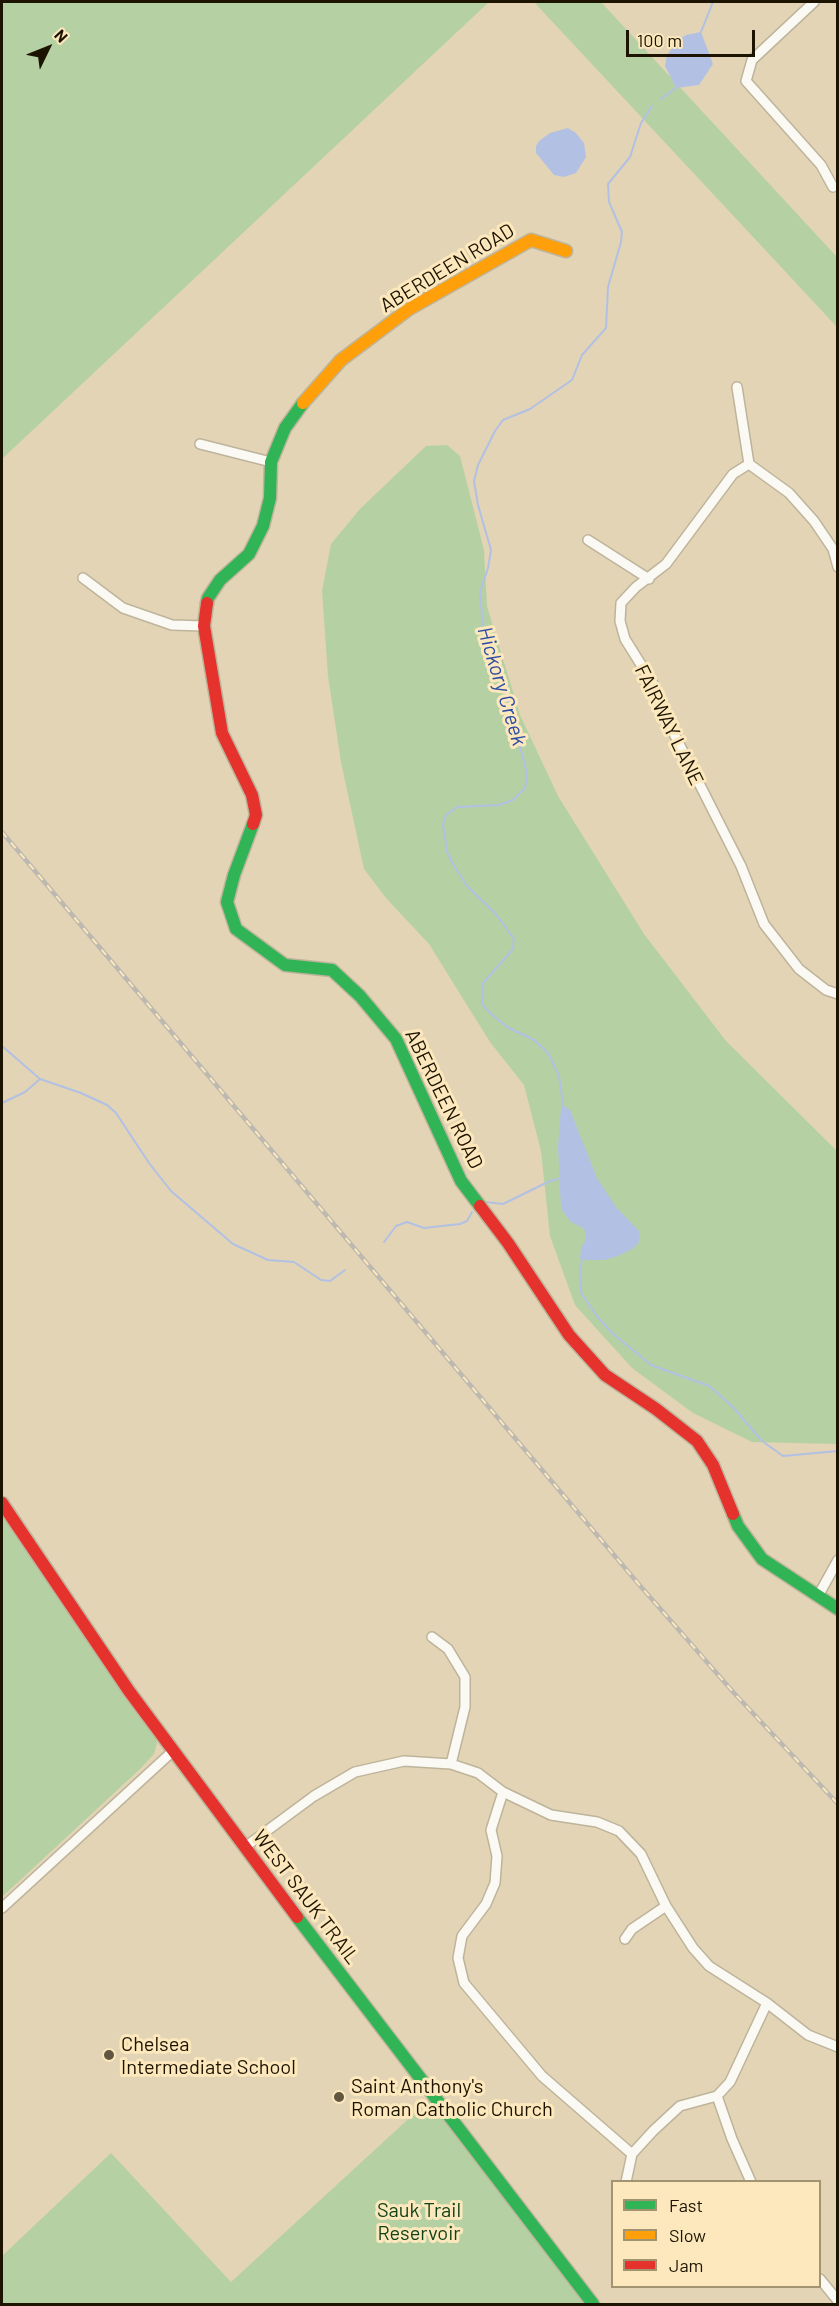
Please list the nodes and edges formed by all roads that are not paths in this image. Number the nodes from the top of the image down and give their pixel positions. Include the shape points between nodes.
1 (814, 2) edge
2 (832, 187) dead end
3 (566, 251) dead end
4 (737, 387) dead end
5 (200, 444) dead end
6 (271, 462) junction
7 (749, 464) junction
8 (588, 540) dead end
9 (837, 567) edge
10 (83, 578) dead end
11 (649, 579) junction
12 (204, 626) junction
13 (837, 994) edge
14 (2, 1503) edge
15 (837, 1560) edge
16 (818, 1596) junction
17 (837, 1609) edge
18 (432, 1637) dead end
19 (173, 1751) junction
20 (451, 1764) junction
21 (503, 1792) junction
22 (245, 1847) junction
23 (666, 1906) junction
24 (2, 1908) edge
25 (626, 1939) dead end
26 (767, 2003) junction
27 (837, 2047) edge
28 (717, 2096) junction
29 (632, 2154) junction
30 (626, 2180) edge
31 (751, 2180) edge
32 (821, 2281) edge
33 (837, 2301) edge
34 (593, 2304) edge

1 - 2 street via 752,60 746,81 821,165
3 - 6 street, ABERDEEN ROAD via 531,240 410,309 341,360 310,393 285,428
4 - 7 street
5 - 6 street
6 - 12 street, ABERDEEN ROAD via 270,498 263,525 249,554 208,598
7 - 9 street via 789,494 814,521 833,549
7 - 11 street, FAIRWAY LANE via 733,474 666,564
8 - 11 street
10 - 12 street via 123,608 172,625
11 - 13 street, FAIRWAY LANE via 621,603 625,639 655,687 664,714 741,866 764,924 799,969
12 - 16 street, ABERDEEN ROAD via 222,733 252,795 256,815 227,902 236,929 285,965 332,970 360,996 396,1039 461,1181 569,1335 605,1375 697,1441 713,1465 738,1526 762,1559
14 - 19 street, WEST SAUK TRAIL
15 - 16 street
16 - 17 street, ABERDEEN ROAD
18 - 20 street via 448,1649 465,1677 465,1707
19 - 22 street, WEST SAUK TRAIL
19 - 24 street
20 - 21 street via 478,1773
20 - 22 street via 404,1761 356,1772 314,1796
21 - 23 street via 551,1815 597,1822 619,1831 641,1854
21 - 29 street via 491,1830 496,1856 495,1883 486,1904 462,1936 458,1958 464,1983 542,2076
22 - 34 street, WEST SAUK TRAIL
23 - 25 street via 632,1929
23 - 26 street via 709,1966
26 - 27 street via 808,2035
26 - 28 street via 742,2061
28 - 29 street via 680,2106
28 - 31 street
29 - 30 street
32 - 33 street

